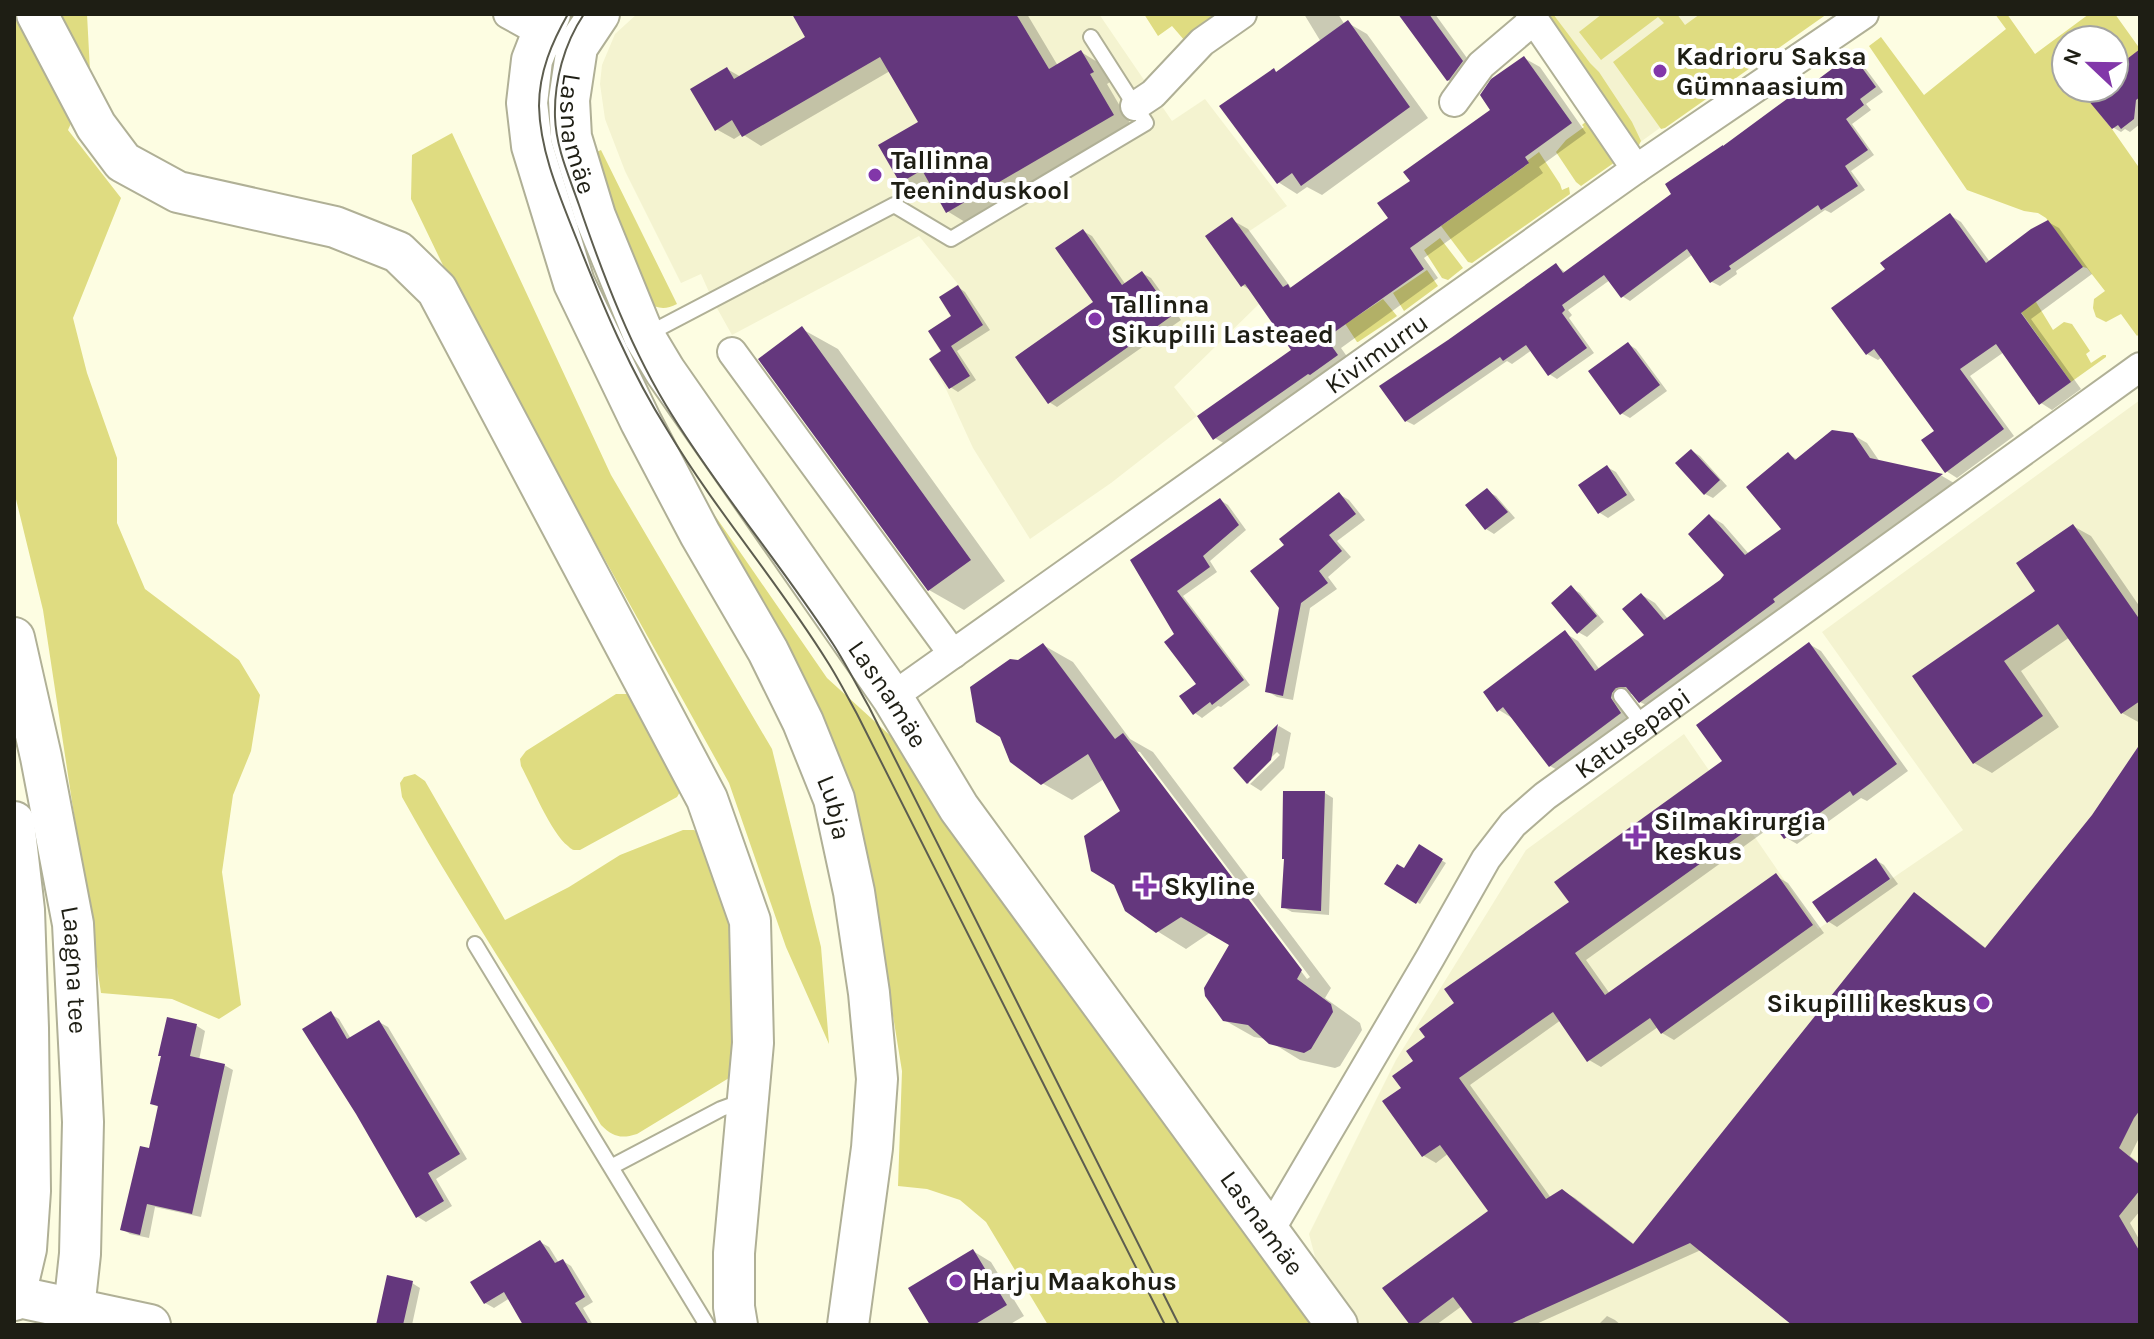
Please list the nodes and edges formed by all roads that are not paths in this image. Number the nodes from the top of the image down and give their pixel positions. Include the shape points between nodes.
1 (37, 14) edge
2 (1242, 14) edge
3 (1864, 14) edge
4 (1532, 17) edge
5 (557, 28) edge
6 (1091, 37) dead end
7 (1454, 102) dead end
8 (1135, 106) junction
9 (1636, 169) junction
10 (644, 336) junction
11 (732, 352) dead end
12 (2140, 367) edge
13 (628, 394) junction
14 (14, 638) edge
15 (953, 654) junction
16 (1621, 696) dead end
17 (892, 697) junction
18 (1644, 726) junction
19 (14, 822) edge
20 (475, 944) dead end
21 (748, 1098) junction
22 (611, 1167) junction
23 (1269, 1232) junction
24 (15, 1298) edge
25 (71, 1317) edge
26 (150, 1325) edge
27 (707, 1325) edge
28 (737, 1325) edge
29 (848, 1325) edge
30 (1337, 1325) edge

1 - 21 street via 96,126 123,162 178,192 335,227 398,252 437,290 707,799 750,921 753,1043
2 - 8 street via 1202,42
3 - 9 street, Kivimurru
4 - 7 street via 1481,65
4 - 9 street
5 - 10 street, Lasnamäe via 571,137 595,216
5 - 13 street, Lasnamäe via 532,60 527,103 532,146 574,283
6 - 8 lane
8 - 10 lane via 1146,123 951,239 894,205
9 - 15 street, Kivimurru
10 - 13 street
10 - 17 street, Lasnamäe
11 - 15 street
12 - 18 street, Katusepapi
13 - 29 street, Lubja via 768,651 834,799 856,906 877,1079
14 - 25 street, Laagna tee via 73,924 83,1122 80,1254
15 - 17 street, Kivimurru
16 - 18 lane
17 - 23 street, Lasnamäe via 959,808
18 - 23 street, Katusepapi via 1534,805 1486,859
19 - 24 street, Laagna tee via 24,910 30,1191 26,1249
20 - 22 lane
21 - 22 lane
21 - 28 street via 734,1253
22 - 27 lane
23 - 30 street, Lasnamäe
24 - 25 street
25 - 26 street

